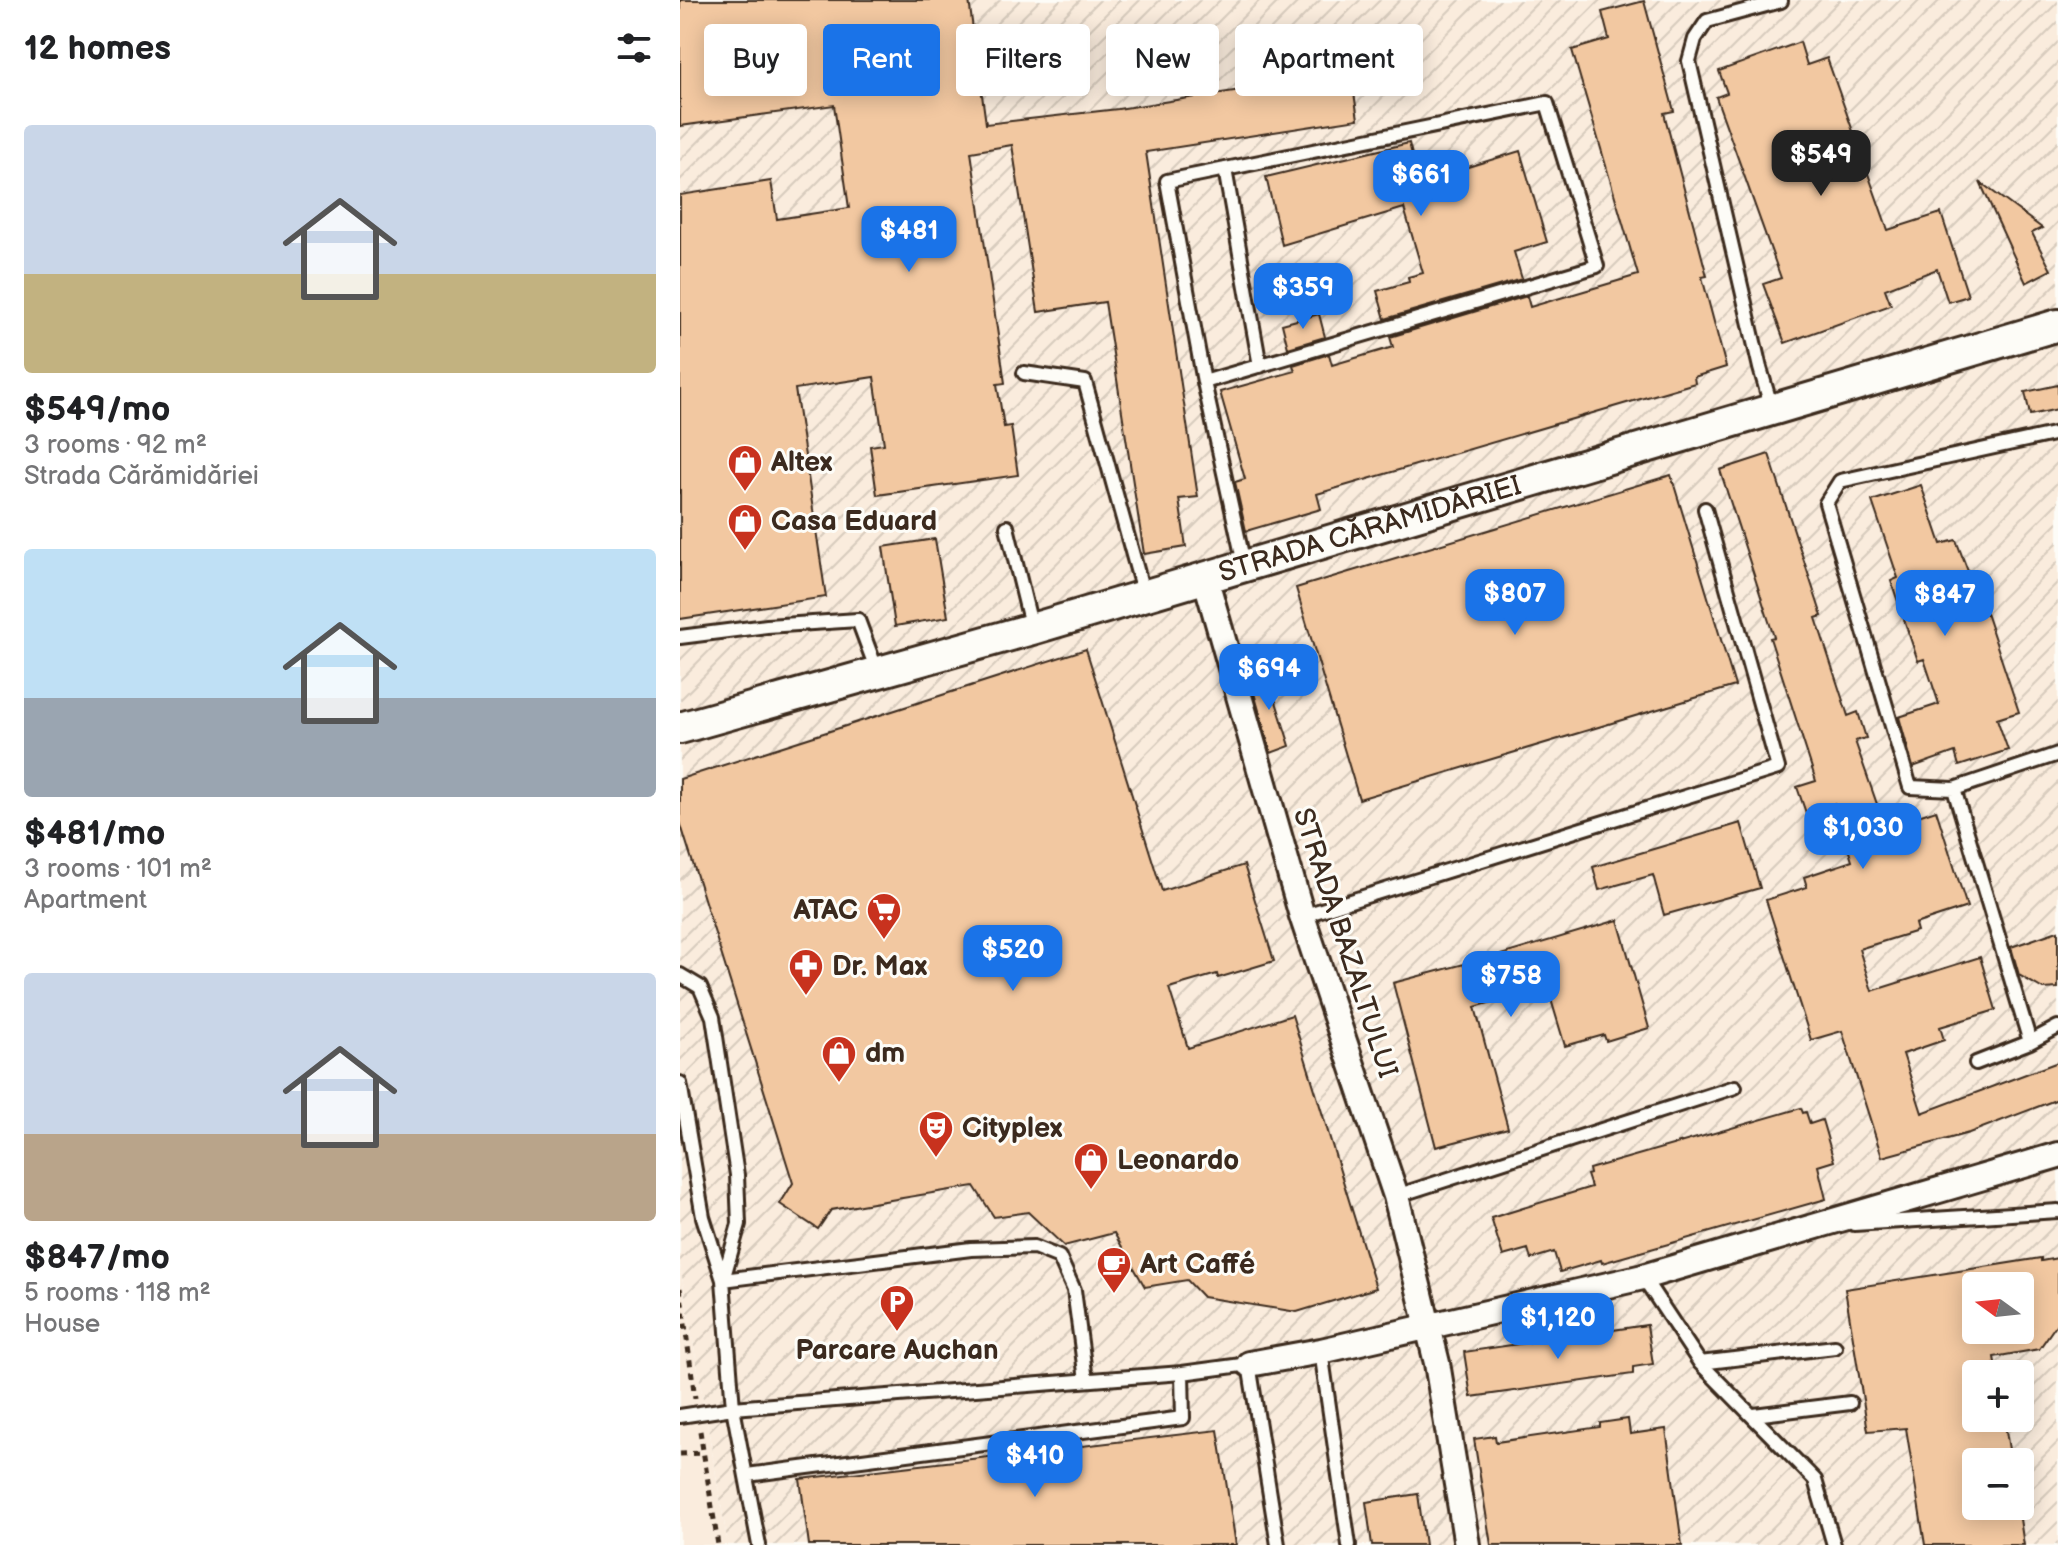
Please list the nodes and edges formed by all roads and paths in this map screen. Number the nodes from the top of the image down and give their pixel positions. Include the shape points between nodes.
1 (1781, 1) edge
2 (1225, 169) junction
3 (2058, 325) edge
4 (1260, 366) junction
5 (1024, 373) dead end
6 (1204, 382) junction
7 (1772, 409) junction
8 (2058, 433) edge
9 (1705, 509) dead end
10 (1007, 527) dead end
11 (1244, 564) junction
12 (1205, 577) junction
13 (1144, 595) junction
14 (1032, 629) junction
15 (680, 637) edge
16 (878, 674) junction
17 (680, 728) edge
18 (2058, 754) edge
19 (1954, 789) junction
20 (1302, 916) junction
21 (680, 975) edge
22 (2058, 1027) edge
23 (2030, 1042) junction
24 (1976, 1063) dead end
25 (680, 1083) edge
26 (1735, 1087) dead end
27 (2058, 1155) edge
28 (1396, 1196) junction
29 (2058, 1211) edge
30 (1815, 1226) junction
31 (1643, 1277) junction
32 (723, 1280) junction
33 (1429, 1327) junction
34 (1835, 1347) dead end
35 (1321, 1351) junction
36 (1700, 1363) junction
37 (1249, 1364) junction
38 (1182, 1373) junction
39 (1086, 1380) junction
40 (1850, 1403) dead end
41 (733, 1408) junction
42 (1754, 1415) junction
43 (680, 1416) edge
44 (703, 1453) dead end
45 (680, 1454) edge
46 (747, 1475) junction
47 (759, 1545) edge
48 (1278, 1545) edge
49 (1349, 1545) edge
50 (1467, 1545) edge
51 (1834, 1545) edge

1 - 7 lane via 1707,21 1689,61
2 - 4 lane
2 - 4 lane via 1547,103 1597,266
2 - 6 lane via 1167,181
3 - 7 street, STRADA CĂRĂMIDĂRIEI
4 - 6 lane
5 - 13 lane via 1085,382
6 - 11 lane
7 - 11 street, STRADA CĂRĂMIDĂRIEI
8 - 19 lane via 1840,481 1826,503 1910,787
9 - 20 lane via 1778,768
10 - 14 lane
11 - 12 street, STRADA CĂRĂMIDĂRIEI
12 - 13 street, STRADA CĂRĂMIDĂRIEI
12 - 20 street, STRADA BAZALTULUI
13 - 14 street, STRADA CĂRĂMIDĂRIEI
14 - 16 street, STRADA CĂRĂMIDĂRIEI
15 - 16 lane via 858,620
16 - 17 street, STRADA CĂRĂMIDĂRIEI
18 - 19 lane
19 - 23 lane
20 - 28 street, STRADA BAZALTULUI
21 - 32 lane via 700,987 713,1017 737,1175 739,1224
22 - 23 lane
23 - 24 lane
25 - 32 lane via 703,1217
26 - 28 lane
27 - 30 street
28 - 33 street, STRADA BAZALTULUI
29 - 30 lane
30 - 31 street
31 - 33 street
31 - 36 lane
32 - 39 lane via 971,1249 1034,1247 1059,1257 1074,1290
32 - 41 lane
33 - 35 street
33 - 50 street, STRADA BAZALTULUI
34 - 36 lane
35 - 37 street
35 - 49 lane
36 - 42 lane
37 - 38 lane
37 - 48 lane
38 - 39 lane
38 - 46 lane via 1183,1418
39 - 41 lane
40 - 42 lane
41 - 43 lane
41 - 46 lane
42 - 51 lane via 1815,1480
44 - 45 path
46 - 47 lane

